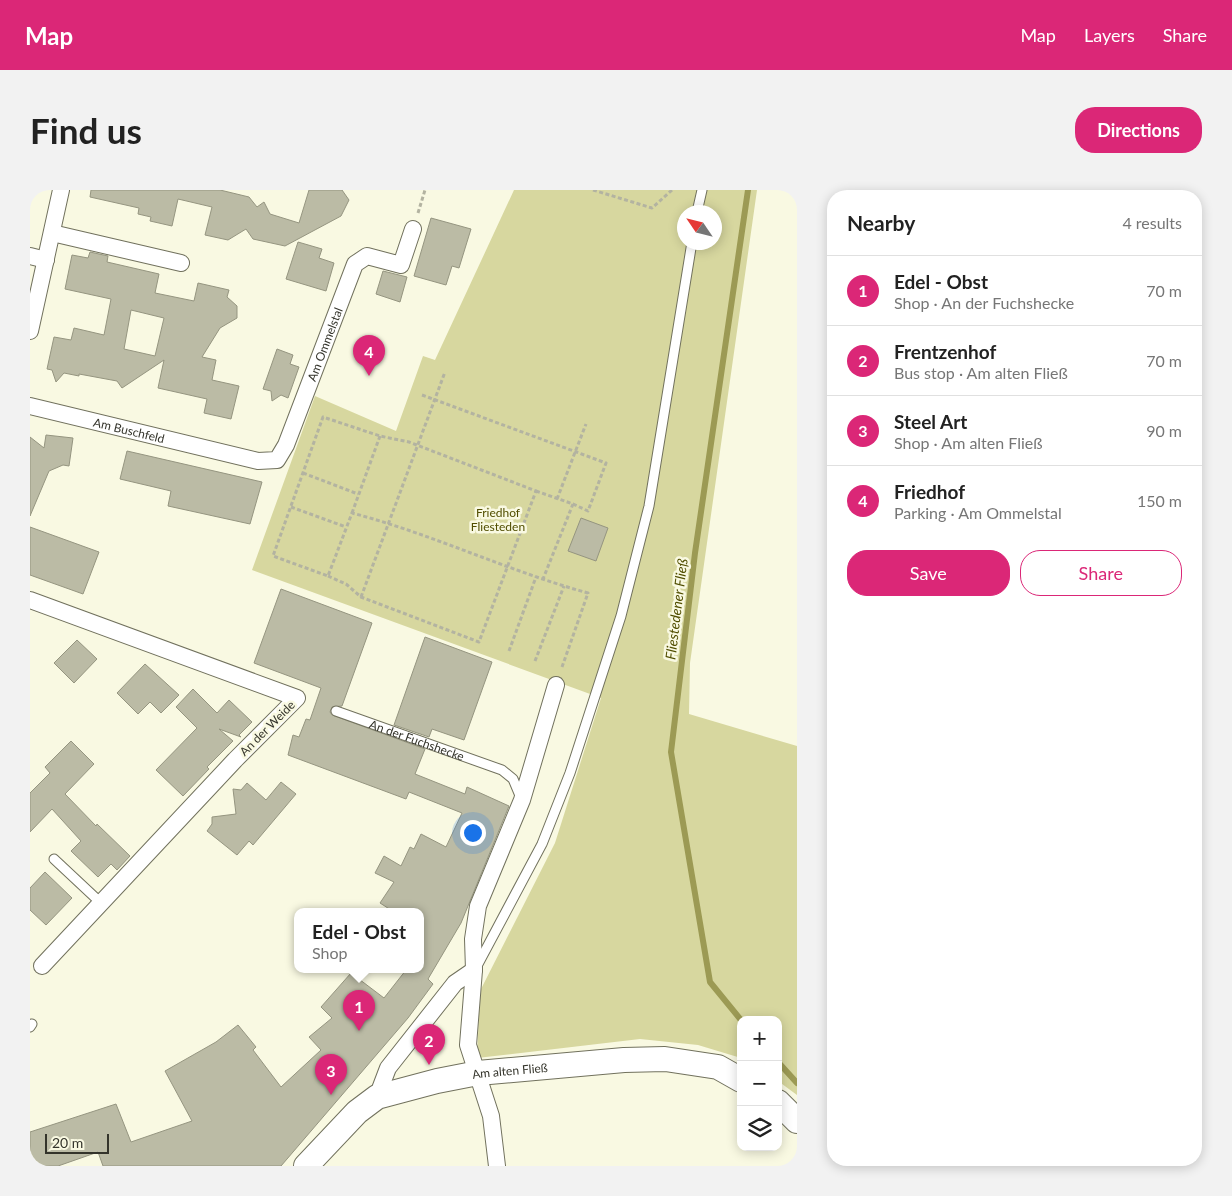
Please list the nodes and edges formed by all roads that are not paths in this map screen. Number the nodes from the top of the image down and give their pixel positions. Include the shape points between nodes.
1 (61, 190) edge
2 (702, 190) edge
3 (699, 205) edge
4 (413, 228) road end
5 (52, 233) junction
6 (691, 250) edge
7 (30, 256) edge
8 (46, 260) junction
9 (181, 264) dead end
10 (30, 331) edge
11 (30, 406) edge
12 (230, 454) joint
13 (30, 600) edge
14 (556, 685) road end
15 (336, 711) dead end
16 (522, 800) junction
17 (54, 859) dead end
18 (101, 903) junction
19 (42, 966) dead end
20 (474, 970) junction
21 (478, 1073) junction
22 (737, 1078) edge
23 (377, 1098) junction
24 (782, 1106) edge
25 (797, 1121) edge
26 (306, 1166) edge
27 (497, 1166) edge

1 - 5 street
2 - 3 lane
4 - 12 street, Am Ommelstal via 401,265 367,256 355,264 286,445 277,460 258,461
5 - 8 street
5 - 9 street
6 - 20 lane via 649,506 622,616 570,773 542,844
7 - 8 street
8 - 10 street
11 - 12 street, Am Buschfeld
13 - 18 street, An der Weide via 297,698
14 - 16 street
15 - 16 lane, An der Fuchshecke via 502,770 513,779
16 - 20 street via 478,906 473,939
17 - 18 lane
18 - 19 street, An der Weide
20 - 21 street via 468,1045
20 - 23 street via 455,983 388,1068
21 - 22 main road, Am alten Fließ via 665,1059 718,1067
21 - 23 main road, Am alten Fließ
21 - 27 street via 491,1116
23 - 26 main road, Am alten Fließ via 357,1112
24 - 25 main road

